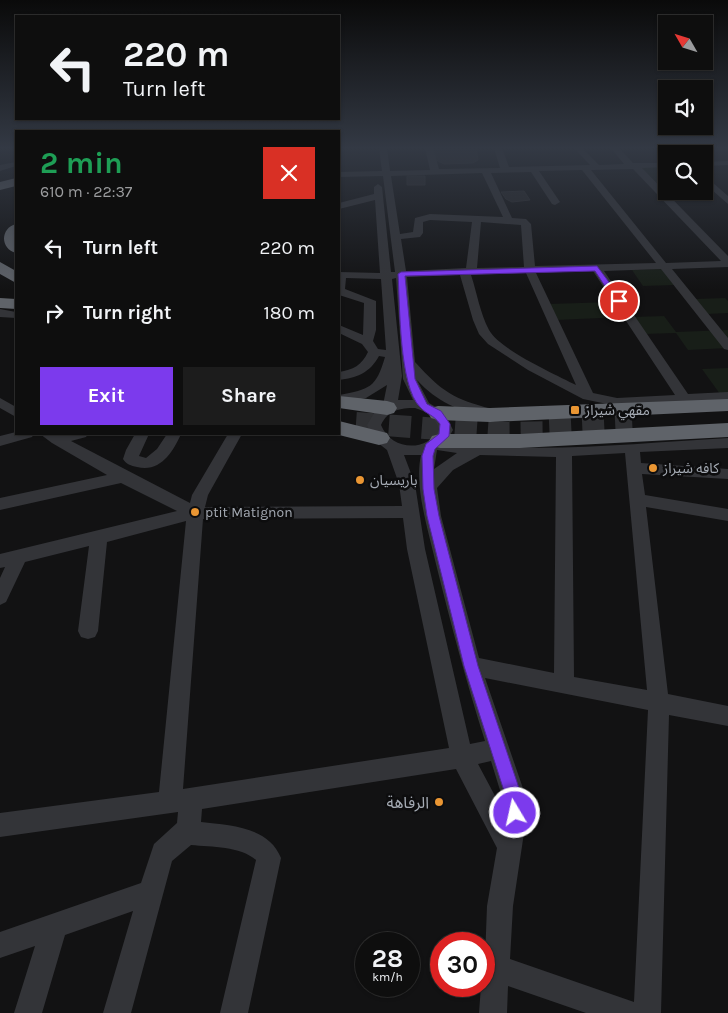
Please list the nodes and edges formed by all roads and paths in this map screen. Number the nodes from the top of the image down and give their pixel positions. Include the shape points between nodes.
1 (385, 195) edge
2 (499, 195) edge
3 (551, 195) edge
4 (607, 195) edge
5 (662, 195) edge
6 (379, 196) joint
7 (555, 202) dead end
8 (340, 206) edge
9 (477, 219) junction
10 (508, 219) junction
11 (12, 222) edge
12 (0, 229) edge
13 (395, 237) junction
14 (15, 248) edge
15 (0, 250) edge
16 (15, 262) edge
17 (728, 263) edge
18 (0, 266) edge
19 (666, 267) junction
20 (597, 269) junction
21 (468, 272) junction
22 (530, 272) junction
23 (401, 274) junction
24 (340, 275) edge
25 (385, 276) junction
26 (15, 277) edge
27 (340, 291) edge
28 (0, 303) edge
29 (15, 304) edge
30 (0, 313) edge
31 (15, 315) edge
32 (340, 331) edge
33 (370, 346) junction
34 (728, 346) edge
35 (392, 354) junction
36 (409, 363) junction
37 (340, 376) edge
38 (588, 396) junction
39 (728, 396) edge
40 (684, 398) junction
41 (340, 401) edge
42 (340, 401) edge
43 (728, 405) edge
44 (389, 407) junction
45 (430, 409) junction
46 (728, 412) edge
47 (514, 414) junction
48 (346, 419) edge
49 (728, 422) edge
50 (635, 423) joint
51 (728, 430) edge
52 (23, 435) edge
53 (71, 435) edge
54 (141, 435) edge
55 (174, 435) edge
56 (234, 435) edge
57 (52, 437) edge
58 (0, 441) edge
59 (387, 443) junction
60 (728, 443) edge
61 (434, 444) junction
62 (632, 449) junction
63 (481, 451) junction
64 (564, 452) junction
65 (634, 468) junction
66 (728, 474) edge
67 (123, 477) junction
68 (428, 489) junction
69 (637, 500) junction
70 (0, 504) edge
71 (409, 512) junction
72 (195, 513) junction
73 (728, 515) edge
74 (100, 537) junction
75 (19, 556) junction
76 (0, 561) edge
77 (0, 597) edge
78 (88, 631) dead end
79 (471, 666) junction
80 (564, 685) junction
81 (659, 704) junction
82 (728, 716) edge
83 (498, 750) junction
84 (462, 757) junction
85 (180, 800) junction
86 (0, 825) edge
87 (186, 832) junction
88 (509, 846) junction
89 (151, 892) junction
90 (55, 925) junction
91 (0, 944) edge
92 (495, 957) edge
93 (495, 967) edge
94 (493, 997) edge
95 (28, 1013) edge
96 (117, 1013) edge
97 (234, 1013) edge
98 (493, 1013) edge
99 (626, 1013) edge
100 (647, 1013) edge

1 - 13 street
2 - 10 street
3 - 7 street
4 - 19 street
5 - 17 street
6 - 8 street
6 - 25 street
9 - 10 street
9 - 13 street via 424,218 418,220 416,235
9 - 21 street
10 - 22 street via 525,222
11 - 12 highway
11 - 14 highway via 9,241
13 - 23 street
15 - 16 highway
17 - 19 street
18 - 26 highway
19 - 20 street
19 - 34 street
20 - 22 street
20 - 40 street
21 - 22 street
21 - 23 street
21 - 38 street via 488,338
22 - 38 street
23 - 25 street
23 - 36 street
24 - 25 street
25 - 35 street
27 - 33 street via 370,301
28 - 29 highway
30 - 31 street
32 - 33 street
33 - 35 street
33 - 37 street via 371,362 363,370
35 - 41 street via 385,379 379,386
35 - 44 street via 395,386
36 - 45 street via 413,388
36 - 47 street via 431,389 452,402 475,410
38 - 40 street via 616,402
39 - 40 street
42 - 44 highway
43 - 47 highway
44 - 45 street via 406,404
44 - 59 street via 376,418 374,425
45 - 47 highway via 477,416
45 - 61 street via 445,424 446,430
46 - 50 highway
48 - 59 highway
49 - 50 highway
51 - 61 highway
52 - 58 street
53 - 57 street
54 - 55 street via 131,459 145,463 158,459
56 - 72 street via 200,495
57 - 67 street
59 - 61 street via 412,450
59 - 71 street via 404,471
60 - 62 street
61 - 63 street
61 - 68 street via 426,466
62 - 64 street
62 - 65 street
63 - 64 street
63 - 68 street via 448,465
64 - 80 street
65 - 66 street
65 - 69 street
67 - 70 street
67 - 72 street
68 - 79 street
69 - 73 street
69 - 81 street
71 - 72 street
71 - 84 street
72 - 74 street
72 - 85 street
74 - 75 street
74 - 78 street
75 - 76 street
75 - 77 street
79 - 80 street
79 - 83 street
80 - 81 street
81 - 82 street
81 - 100 street
83 - 84 street
83 - 88 street via 515,800
84 - 85 street
84 - 88 street
85 - 86 street
85 - 87 street via 189,821
87 - 89 street via 164,850
87 - 97 street via 253,843 266,851 269,858
88 - 92 street
89 - 90 street
89 - 96 street
90 - 91 street
90 - 95 street
93 - 99 street
94 - 98 street

